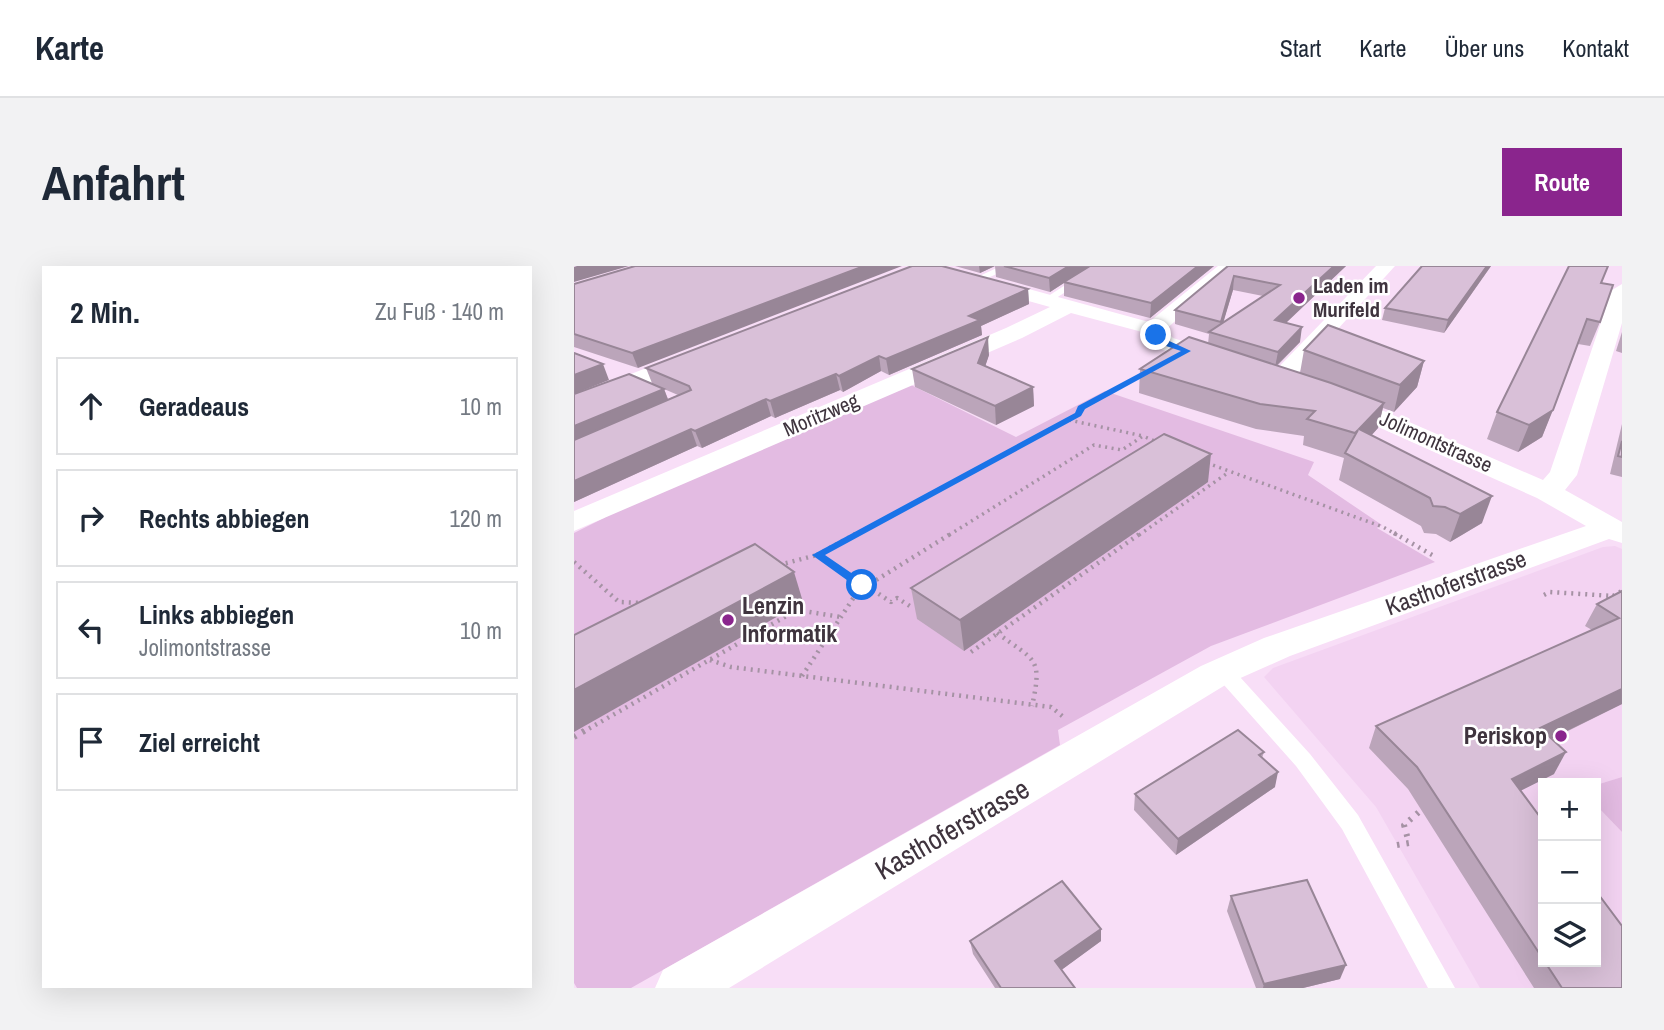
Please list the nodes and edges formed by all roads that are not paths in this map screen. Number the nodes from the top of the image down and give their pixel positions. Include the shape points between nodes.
1 (1009, 266) edge
2 (1101, 266) edge
3 (1229, 266) edge
4 (1386, 266) edge
5 (966, 277) joint
6 (1622, 290) edge
7 (1058, 303) junction
8 (1153, 329) junction
9 (1616, 330) edge
10 (712, 350) edge
11 (1236, 365) edge
12 (600, 366) edge
13 (641, 384) junction
14 (574, 405) edge
15 (1547, 492) junction
16 (574, 522) edge
17 (1617, 531) edge
18 (1223, 671) junction
19 (681, 988) edge
20 (1443, 988) edge

1 - 5 lane
2 - 7 lane
3 - 8 street
4 - 15 street, Jolimontstrasse via 1270,375 1367,411
5 - 7 street
6 - 9 street
7 - 8 street
7 - 16 street, Moritzweg via 1014,333
8 - 11 street via 1165,343
9 - 15 street via 1563,475
10 - 13 street
12 - 13 street
13 - 14 street
15 - 17 street, Jolimontstrasse
17 - 18 street, Kasthoferstrasse via 1277,648
18 - 19 street, Kasthoferstrasse
18 - 20 lane via 1303,760 1350,822

